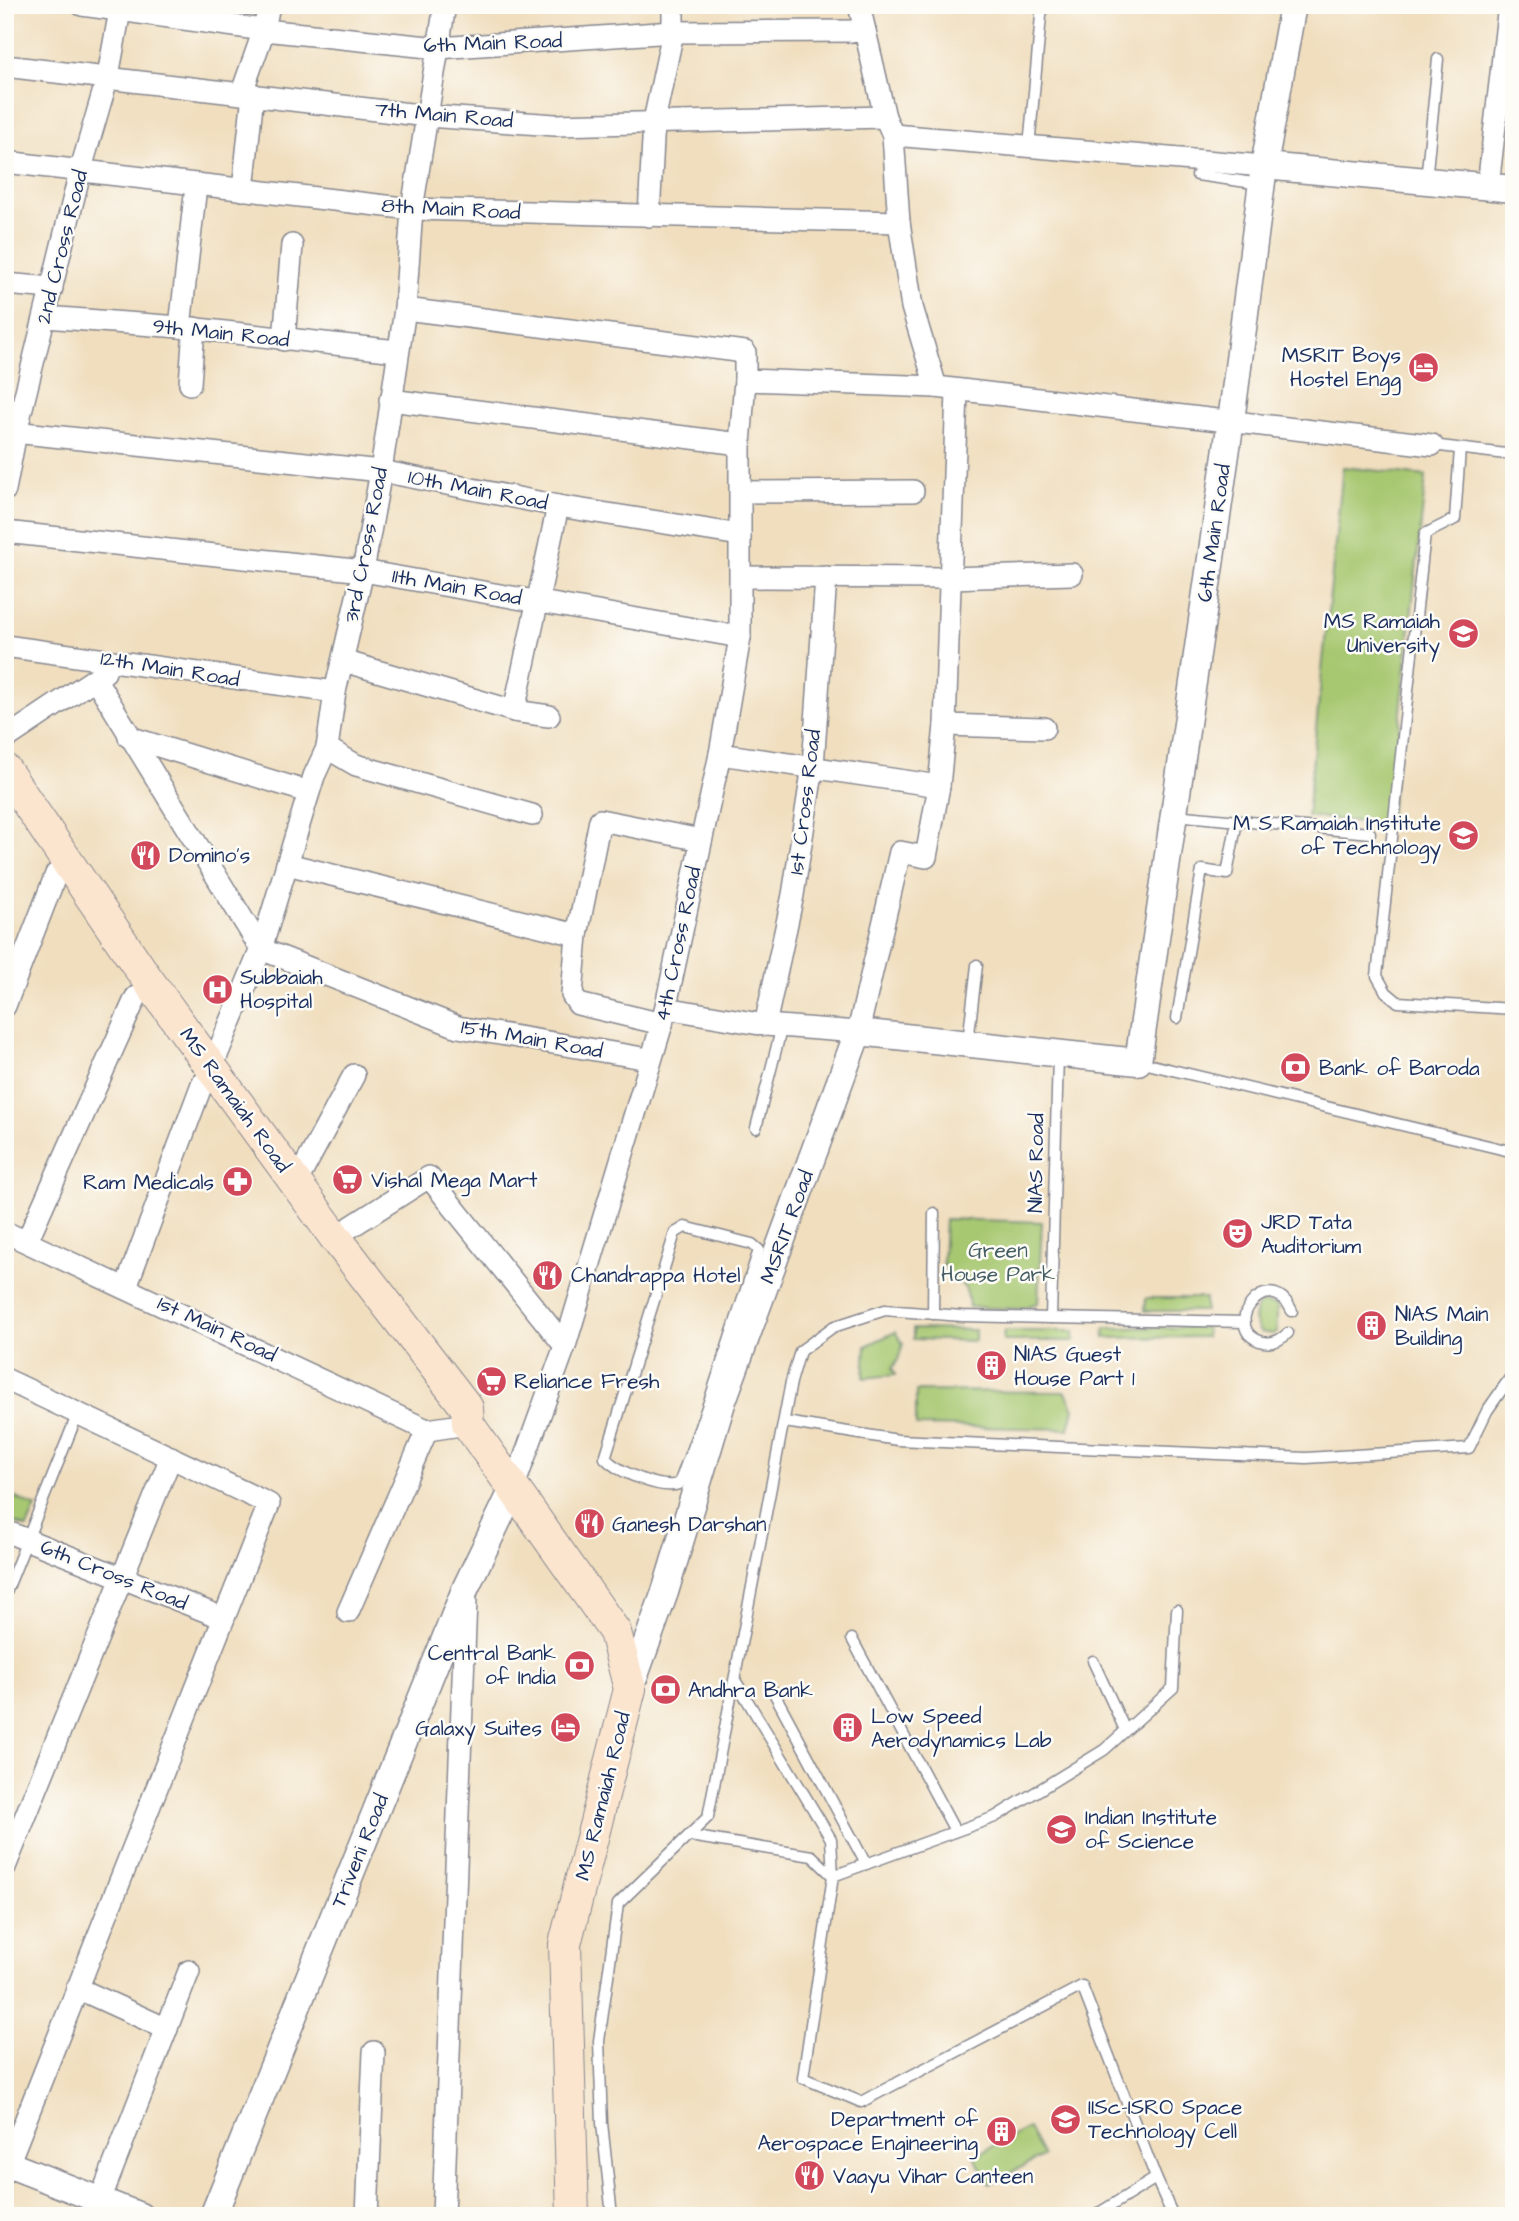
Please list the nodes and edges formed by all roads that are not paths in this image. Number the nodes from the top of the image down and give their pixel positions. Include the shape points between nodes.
1 (82, 5) edge
2 (269, 5) edge
3 (444, 5) edge
4 (673, 5) edge
5 (859, 5) edge
6 (1042, 5) edge
7 (1293, 5) edge
8 (1509, 5) edge
9 (121, 8) edge
10 (264, 30) junction
11 (673, 32) junction
12 (865, 32) junction
13 (438, 48) junction
14 (1438, 58) dead end
15 (5, 66) edge
16 (108, 76) junction
17 (247, 93) junction
18 (427, 116) junction
19 (654, 121) junction
20 (889, 126) junction
21 (1029, 146) junction
22 (5, 162) edge
23 (80, 172) junction
24 (1197, 175) dead end
25 (1262, 175) junction
26 (1426, 181) junction
27 (196, 186) junction
28 (1488, 186) junction
29 (1514, 189) edge
30 (243, 190) junction
31 (412, 209) junction
32 (649, 216) junction
33 (899, 222) junction
34 (292, 245) dead end
35 (5, 284) edge
36 (52, 288) junction
37 (405, 309) junction
38 (45, 317) junction
39 (187, 328) junction
40 (284, 340) junction
41 (397, 351) junction
42 (745, 380) junction
43 (190, 384) dead end
44 (936, 387) junction
45 (957, 392) junction
46 (390, 400) junction
47 (1230, 422) junction
48 (11, 432) edge
49 (740, 444) junction
50 (1432, 445) joint
51 (1460, 449) junction
52 (1514, 455) edge
53 (381, 471) junction
54 (5, 490) edge
55 (913, 491) dead end
56 (742, 492) junction
57 (558, 506) junction
58 (5, 532) edge
59 (740, 535) junction
60 (363, 571) junction
61 (1072, 574) dead end
62 (741, 577) junction
63 (826, 577) junction
64 (950, 579) junction
65 (538, 602) junction
66 (740, 638) junction
67 (5, 646) edge
68 (121, 661) junction
69 (343, 661) junction
70 (96, 680) junction
71 (335, 692) junction
72 (514, 711) junction
73 (550, 716) dead end
74 (945, 725) junction
75 (1044, 729) dead end
76 (130, 737) junction
77 (5, 739) edge
78 (327, 748) junction
79 (720, 754) junction
80 (813, 766) junction
81 (5, 770) edge
82 (939, 786) junction
83 (309, 792) junction
84 (5, 803) edge
85 (1174, 815) junction
86 (532, 816) dead end
87 (1237, 821) junction
88 (1370, 833) dead end
89 (701, 840) junction
90 (287, 864) junction
91 (56, 874) junction
92 (577, 935) junction
93 (261, 950) junction
94 (977, 965) dead end
95 (136, 997) junction
96 (5, 1006) edge
97 (1514, 1009) edge
98 (664, 1016) junction
99 (1177, 1018) dead end
100 (774, 1026) junction
101 (858, 1032) junction
102 (968, 1042) junction
103 (1058, 1052) junction
104 (649, 1059) junction
105 (1138, 1062) junction
106 (354, 1075) dead end
107 (207, 1076) junction
108 (756, 1128) dead end
109 (1514, 1152) edge
110 (296, 1183) junction
111 (934, 1213) dead end
112 (5, 1232) edge
113 (335, 1237) junction
114 (27, 1241) junction
115 (126, 1287) junction
116 (1292, 1311) dead end
117 (933, 1314) junction
118 (1051, 1318) junction
119 (1245, 1322) junction
120 (1288, 1334) dead end
121 (565, 1346) junction
122 (1514, 1372) edge
123 (5, 1379) edge
124 (716, 1401) junction
125 (78, 1413) junction
126 (785, 1422) junction
127 (468, 1424) junction
128 (427, 1430) junction
129 (171, 1457) junction
130 (513, 1489) junction
131 (5, 1531) edge
132 (28, 1541) junction
133 (121, 1578) junction
134 (466, 1587) junction
135 (5, 1595) edge
136 (658, 1610) junction
137 (1177, 1610) dead end
138 (348, 1612) dead end
139 (223, 1618) junction
140 (615, 1632) junction
141 (852, 1639) dead end
142 (1093, 1661) dead end
143 (735, 1680) junction
144 (630, 1689) junction
145 (773, 1691) dead end
146 (1125, 1730) junction
147 (955, 1831) junction
148 (690, 1836) junction
149 (866, 1864) junction
150 (5, 1867) edge
151 (833, 1876) junction
152 (189, 1972) dead end
153 (77, 1988) junction
154 (167, 2029) junction
155 (374, 2052) dead end
156 (6, 2166) edge
157 (1156, 2178) junction
158 (97, 2208) edge
159 (140, 2216) edge
160 (213, 2216) edge
161 (367, 2216) edge
162 (443, 2216) edge
163 (573, 2216) edge
164 (612, 2216) edge
165 (1094, 2216) edge
166 (1173, 2216) edge

1 - 9 street, 6th Main Road
2 - 10 street
3 - 13 street, 3rd Cross Road
4 - 11 street
5 - 12 street
6 - 21 lane
7 - 25 street, 6th Main Road
8 - 28 street
9 - 10 street, 6th Main Road
9 - 16 street, 2nd Cross Road
10 - 13 street, 6th Main Road
10 - 17 street
11 - 12 street, 6th Main Road
11 - 13 street, 6th Main Road
11 - 19 street
12 - 20 street
13 - 18 street, 3rd Cross Road
14 - 26 lane
15 - 16 street, 7th Main Road
16 - 17 street, 7th Main Road
16 - 23 street, 2nd Cross Road
17 - 18 street, 7th Main Road
17 - 30 street
18 - 19 street, 7th Main Road via 555,125
18 - 31 street, 3rd Cross Road
19 - 20 street, 7th Main Road
19 - 32 street
20 - 21 street, 7th Main Road
20 - 33 street
21 - 25 street, 7th Main Road
22 - 23 street, 8th Main Road
23 - 27 street, 8th Main Road
23 - 36 street, 2nd Cross Road
24 - 25 lane
25 - 26 street
25 - 47 street, 6th Main Road
26 - 28 street
27 - 30 street, 8th Main Road
27 - 39 street
28 - 29 street
30 - 31 street, 8th Main Road
31 - 32 street, 8th Main Road
31 - 37 street, 3rd Cross Road
32 - 33 street, 8th Main Road
33 - 44 street via 912,307
34 - 40 street
35 - 36 street
36 - 38 street, 2nd Cross Road
37 - 41 street, 3rd Cross Road
37 - 42 street, 4th Cross Road via 745,352
38 - 39 street, 9th Main Road
38 - 48 street, 2nd Cross Road
39 - 40 street, 9th Main Road
39 - 43 street
40 - 41 street, 9th Main Road
41 - 46 street, 3rd Cross Road
42 - 44 street
42 - 49 street, 4th Cross Road
44 - 45 street
45 - 47 street
45 - 64 street
46 - 49 street
46 - 53 street, 3rd Cross Road
47 - 50 street
47 - 85 street, 6th Main Road
48 - 53 street, 10th Main Road
48 - 54 street, 2nd Cross Road
49 - 56 street, 4th Cross Road
50 - 51 lane
51 - 52 lane
51 - 97 lane via 1455,519 1425,534 1377,976 1398,1002
53 - 57 street, 10th Main Road
53 - 60 street, 3rd Cross Road
55 - 56 street
56 - 59 street, 4th Cross Road
57 - 59 street, 10th Main Road
57 - 65 street
58 - 60 street, 11th Main Road
59 - 62 street, 4th Cross Road
60 - 65 street, 11th Main Road
60 - 69 street, 3rd Cross Road
61 - 64 street
62 - 63 street
62 - 66 street, 4th Cross Road
63 - 64 street
63 - 80 street, 1st Cross Road
64 - 74 street
65 - 66 street, 11th Main Road
65 - 72 street
66 - 79 street, 4th Cross Road
67 - 68 street, 12th Main Road
68 - 70 street
68 - 71 street, 12th Main Road
69 - 71 street, 3rd Cross Road
69 - 72 street
70 - 76 street
70 - 77 street
71 - 78 street, 3rd Cross Road
72 - 73 street
74 - 75 street
74 - 82 street
76 - 83 street
76 - 93 street
78 - 83 street, 3rd Cross Road
78 - 86 street via 356,765
79 - 80 street
79 - 89 street, 4th Cross Road
80 - 82 street
80 - 100 street, 1st Cross Road
81 - 107 main road, MS Ramaiah Road
82 - 101 street via 926,857 900,852
83 - 90 street, 3rd Cross Road
84 - 91 main road, MS Ramaiah Road
85 - 87 lane
85 - 105 street, 6th Main Road
87 - 88 lane
87 - 99 lane via 1227,874 1202,870
89 - 92 street via 600,820
89 - 98 street, 4th Cross Road
90 - 92 street
90 - 93 street, 3rd Cross Road
91 - 95 main road, MS Ramaiah Road
91 - 96 street
92 - 98 street via 572,995 578,1004
93 - 104 street, 15th Main Road via 458,1027
93 - 107 street, 3rd Cross Road
94 - 102 lane
95 - 107 main road, MS Ramaiah Road
95 - 114 street
98 - 100 street
98 - 104 street, 4th Cross Road
100 - 101 street
100 - 108 lane
101 - 102 street
101 - 124 street, MSRIT Road
102 - 103 street
103 - 105 street
103 - 118 lane, NIAS Road
104 - 121 street, 4th Cross Road
105 - 109 lane
106 - 110 street
107 - 110 main road, MS Ramaiah Road
107 - 115 street, 3rd Cross Road
107 - 127 main road, MS Ramaiah Road via 449,1419
110 - 113 main road, MS Ramaiah Road
111 - 117 lane
112 - 114 street, 1st Main Road
113 - 121 street via 429,1177
113 - 127 main road, MS Ramaiah Road via 467,1408
114 - 115 street, 1st Main Road
115 - 128 street, 1st Main Road
116 - 119 lane via 1283,1298 1267,1294 1248,1306
117 - 118 lane
117 - 126 lane via 885,1310 833,1327 800,1351
118 - 119 lane
119 - 120 lane via 1252,1336 1267,1343
121 - 130 street, 4th Cross Road
122 - 126 lane via 1469,1448 1306,1458 898,1440
123 - 125 street
124 - 124 lane via 679,1484 661,1485 605,1458 675,1233 685,1227 752,1244 759,1250
124 - 136 street, MSRIT Road
125 - 129 street
125 - 132 lane
126 - 143 lane
127 - 128 street
127 - 130 main road, MS Ramaiah Road
128 - 138 street
129 - 133 street
129 - 139 street via 269,1504
130 - 134 street, Triveni Road
130 - 140 main road, MS Ramaiah Road
131 - 132 street, 6th Cross Road
132 - 133 street, 6th Cross Road
132 - 135 lane
133 - 139 street, 6th Cross Road
133 - 150 street
134 - 160 street, Triveni Road
134 - 162 street
136 - 140 street
136 - 144 street, MSRIT Road
137 - 146 lane via 1173,1688
139 - 153 street
140 - 144 main road, MS Ramaiah Road
141 - 147 lane
142 - 146 lane
143 - 148 lane via 708,1817
143 - 151 lane via 831,1839
144 - 163 main road, MS Ramaiah Road via 565,1944
145 - 149 lane
146 - 147 lane via 1104,1750 995,1817
147 - 149 lane
148 - 151 lane via 812,1856
148 - 164 lane via 618,1904 599,2040 601,2123
149 - 151 lane
151 - 157 lane via 803,2078 861,2102 1082,1986
152 - 154 street
153 - 154 street
153 - 156 street
154 - 158 street
155 - 161 street
156 - 158 street
157 - 165 lane
157 - 166 lane
158 - 159 street

